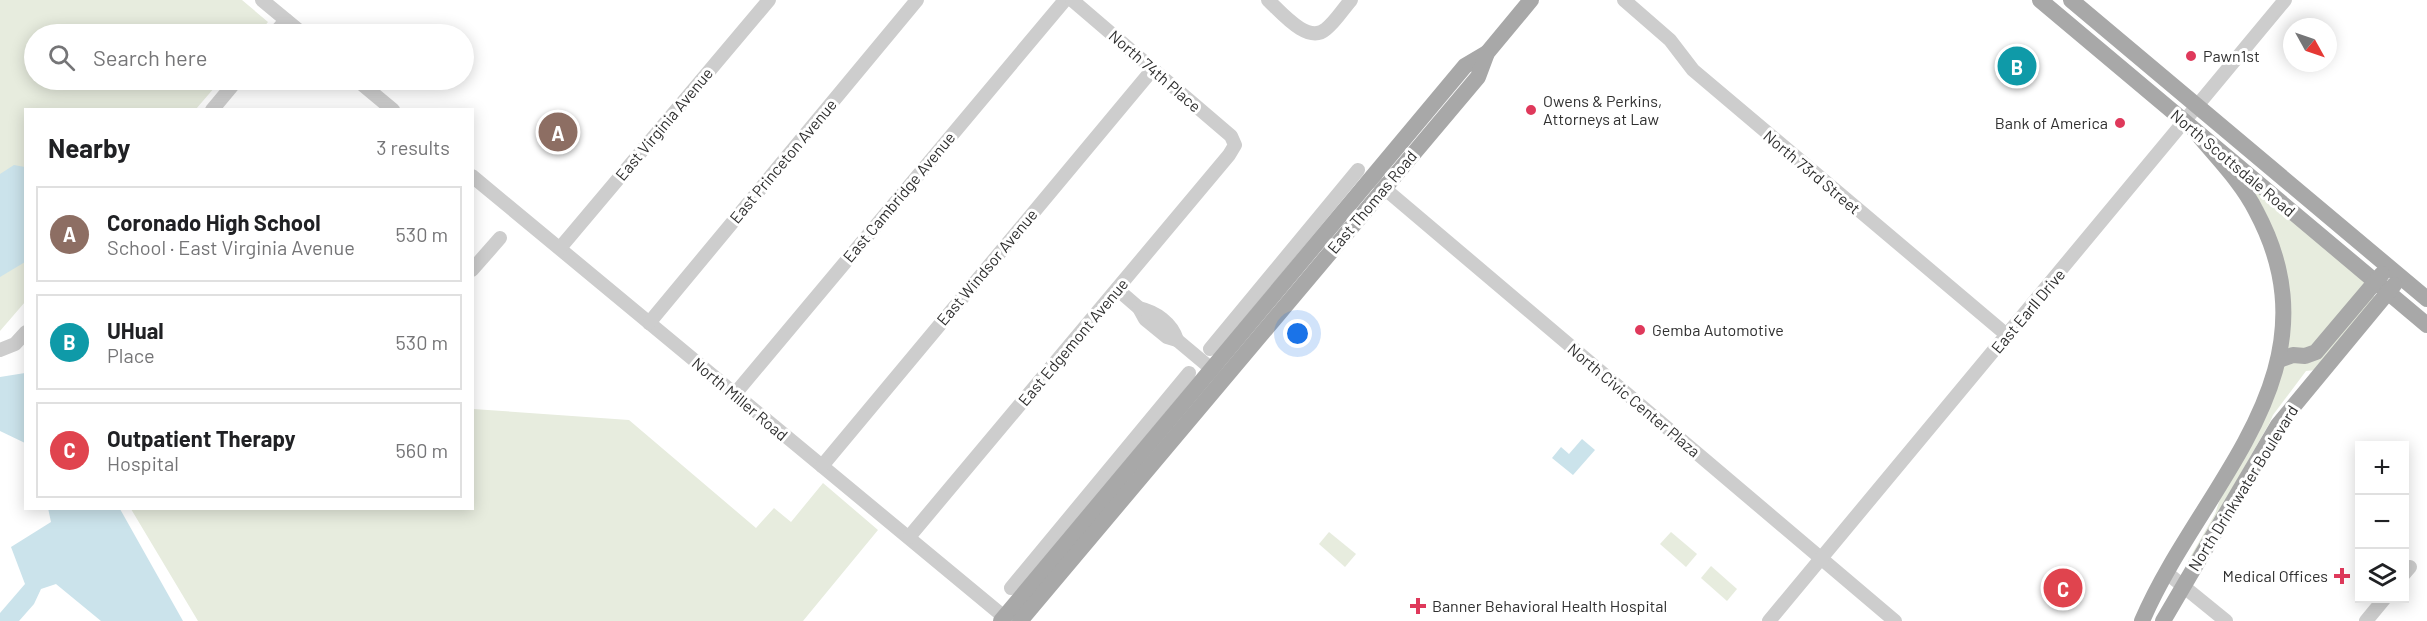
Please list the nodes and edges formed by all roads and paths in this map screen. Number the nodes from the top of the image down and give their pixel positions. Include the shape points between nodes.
1 (262, 0) edge
2 (769, 0) edge
3 (917, 0) edge
4 (1065, 0) edge
5 (1072, 0) edge
6 (1268, 0) edge
7 (1351, 0) edge
8 (1532, 0) edge
9 (1624, 0) edge
10 (2040, 0) edge
11 (2071, 0) edge
12 (2285, 0) edge
13 (286, 20) junction
14 (283, 24) edge
15 (291, 24) edge
16 (1153, 69) junction
17 (229, 90) edge
18 (369, 90) edge
19 (2198, 107) junction
20 (214, 108) edge
21 (391, 108) edge
22 (2184, 123) junction
23 (2199, 136) junction
24 (1234, 145) joint
25 (1371, 179) junction
26 (474, 181) edge
27 (500, 238) dead end
28 (560, 248) junction
29 (474, 268) edge
30 (2395, 272) junction
31 (2382, 287) junction
32 (1117, 289) junction
33 (2427, 299) edge
34 (649, 323) junction
35 (2427, 325) edge
36 (24, 334) edge
37 (2008, 336) junction
38 (1238, 338) junction
39 (2, 349) edge
40 (1210, 349) dead end
41 (2305, 356) junction
42 (2279, 360) junction
43 (1189, 373) dead end
44 (1217, 374) junction
45 (734, 395) junction
46 (1187, 399) junction
47 (2274, 432) junction
48 (822, 466) junction
49 (909, 537) junction
50 (1058, 541) junction
51 (1822, 558) junction
52 (2167, 573) junction
53 (2182, 585) junction
54 (1011, 588) dead end
55 (2381, 603) edge
56 (1009, 620) edge
57 (1769, 621) edge
58 (1895, 621) edge
59 (2142, 621) edge
60 (2163, 621) edge
61 (2226, 621) edge
62 (2366, 621) edge

1 - 13 street
2 - 28 street, East Virginia Avenue
3 - 34 street, East Princeton Avenue
4 - 45 street, East Cambridge Avenue
5 - 16 street, North 74th Place
6 - 7 street via 1306,33 1316,34 1326,30
8 - 25 main road, East Thomas Road via 1487,53 1465,66
9 - 37 street, North 73rd Street via 1670,40 1693,70
10 - 22 main road, North Scottsdale Road
11 - 19 main road, North Scottsdale Road
12 - 19 street, East Earll Drive
13 - 14 street
13 - 15 street
16 - 24 street, North 74th Place via 1231,136
16 - 48 street, East Windsor Avenue
17 - 20 street
18 - 21 street
19 - 22 street, East Earll Drive
19 - 30 main road, North Scottsdale Road
22 - 23 main road, North Scottsdale Road
22 - 37 street, East Earll Drive
23 - 31 main road, North Scottsdale Road
23 - 42 main road, North Drinkwater Boulevard via 2242,188 2270,241 2282,292
24 - 32 street, East Edgemont Avenue
25 - 38 main road, East Thomas Road
25 - 38 main road, East Thomas Road via 1318,231
25 - 51 street, North Civic Center Plaza
26 - 28 street, North Miller Road
27 - 29 street
28 - 34 street, North Miller Road
30 - 31 main road
30 - 33 main road, North Scottsdale Road
31 - 35 main road, North Scottsdale Road
31 - 41 main road via 2319,350
31 - 47 main road, North Drinkwater Boulevard
32 - 44 street via 1167,338 1177,340
32 - 49 street, East Edgemont Avenue
34 - 45 street, North Miller Road
36 - 39 street via 15,344
37 - 51 street, East Earll Drive
38 - 40 street, East Thomas Road
38 - 44 main road, East Thomas Road
41 - 42 main road
41 - 47 main road via 2310,373 2288,399
42 - 52 main road, North Drinkwater Boulevard via 2260,415
43 - 46 street, East Thomas Road
44 - 46 main road, East Thomas Road
45 - 48 street, North Miller Road
46 - 50 main road, East Thomas Road
46 - 56 main road, East Thomas Road
47 - 53 main road, North Drinkwater Boulevard
48 - 49 street, North Miller Road
49 - 56 street, North Miller Road
50 - 54 street, East Thomas Road
50 - 56 main road, East Thomas Road
51 - 57 street, East Earll Drive
51 - 58 street, North Civic Center Plaza
52 - 53 street
52 - 59 main road, North Drinkwater Boulevard
53 - 60 main road, North Drinkwater Boulevard
53 - 61 street
55 - 62 street

